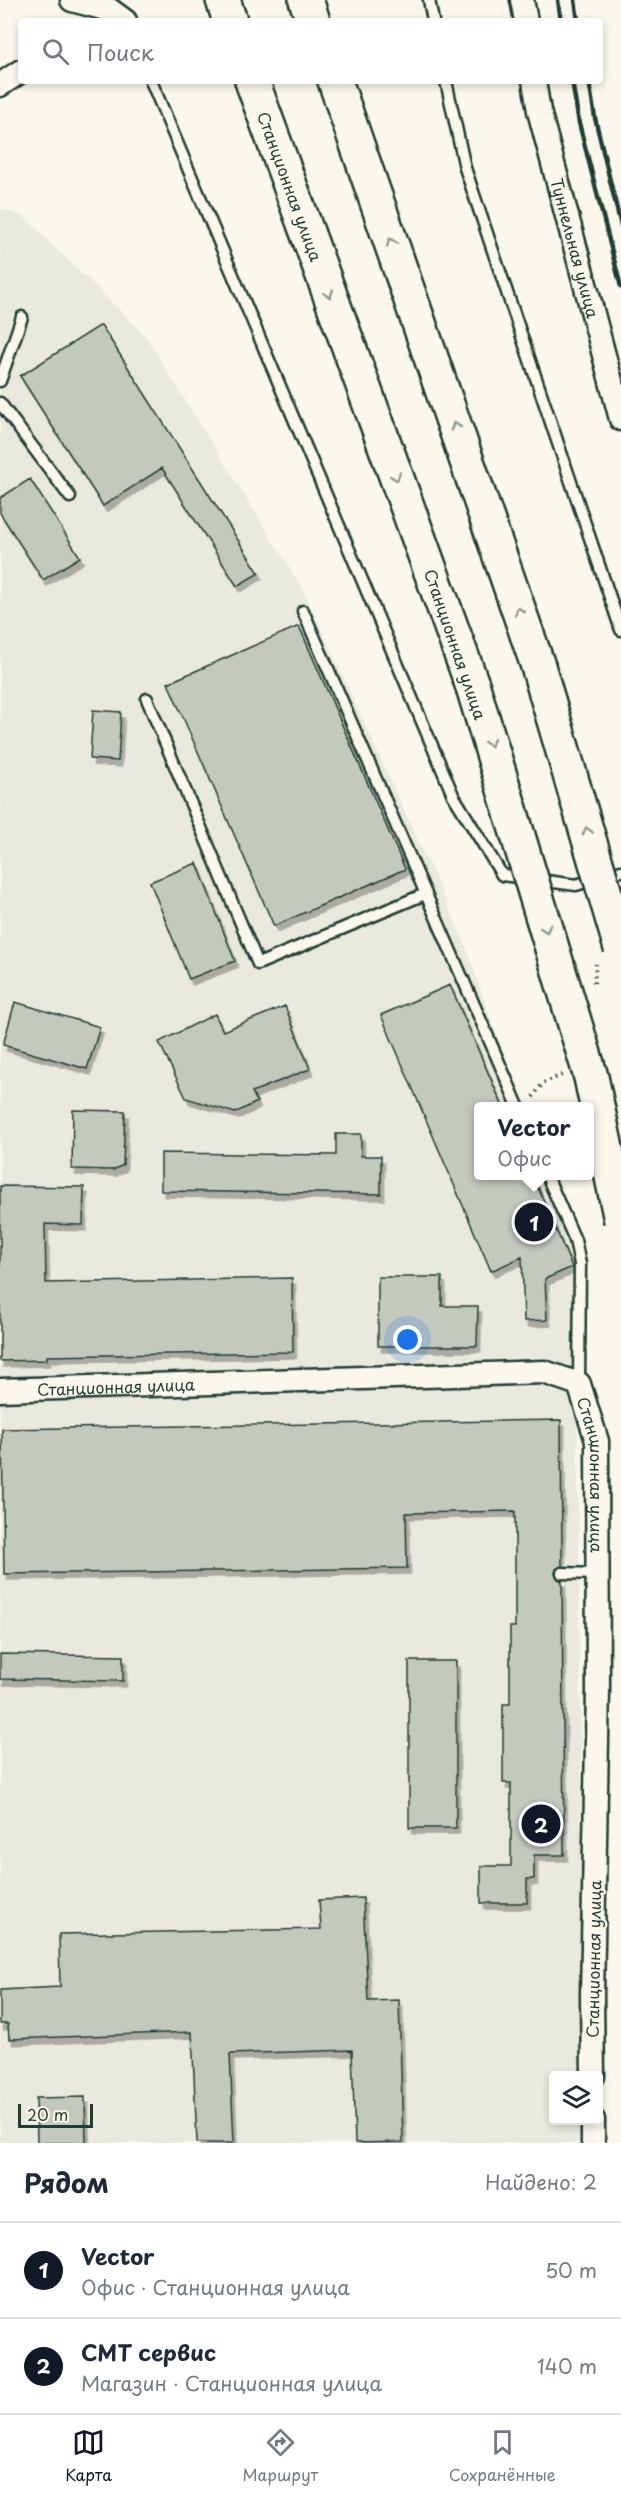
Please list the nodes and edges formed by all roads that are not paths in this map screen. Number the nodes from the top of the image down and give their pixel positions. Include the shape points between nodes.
1 (72, 0) edge
2 (223, 0) edge
3 (306, 0) edge
4 (429, 0) edge
5 (522, 0) edge
6 (110, 17) edge
7 (229, 18) edge
8 (312, 18) edge
9 (432, 18) edge
10 (525, 18) edge
11 (18, 73) edge
12 (152, 84) edge
13 (253, 84) edge
14 (336, 84) edge
15 (447, 84) edge
16 (534, 84) edge
17 (0, 86) edge
18 (22, 317) dead end
19 (0, 381) edge
20 (0, 403) edge
21 (621, 419) edge
22 (70, 497) dead end
23 (303, 611) dead end
24 (621, 630) edge
25 (147, 699) dead end
26 (621, 871) edge
27 (425, 894) junction
28 (621, 948) edge
29 (516, 1102) edge
30 (549, 1180) edge
31 (621, 1220) edge
32 (579, 1384) junction
33 (0, 1390) edge
34 (562, 1573) dead end
35 (598, 1574) junction
36 (592, 2071) edge
37 (593, 2125) edge
38 (593, 2143) edge

1 - 6 street
2 - 7 main road
3 - 8 main road
4 - 9 lane
5 - 10 street
11 - 17 street
12 - 26 lane via 453,795 502,875 576,885
13 -> 31 main road, Станционная улица, bridge via 473,687 591,1077
28 -> 14 main road, bridge via 538,666
15 - 24 lane via 465,168
16 - 21 street, Туннельная улица
18 - 19 lane
20 - 22 lane
23 - 27 lane
25 - 27 lane via 258,964
27 - 29 lane
30 - 32 lane via 575,1240 580,1264
32 - 33 street, Станционная улица via 544,1372
32 - 35 street, Станционная улица via 597,1441
34 - 35 lane
35 - 36 street, Станционная улица
37 - 38 street

